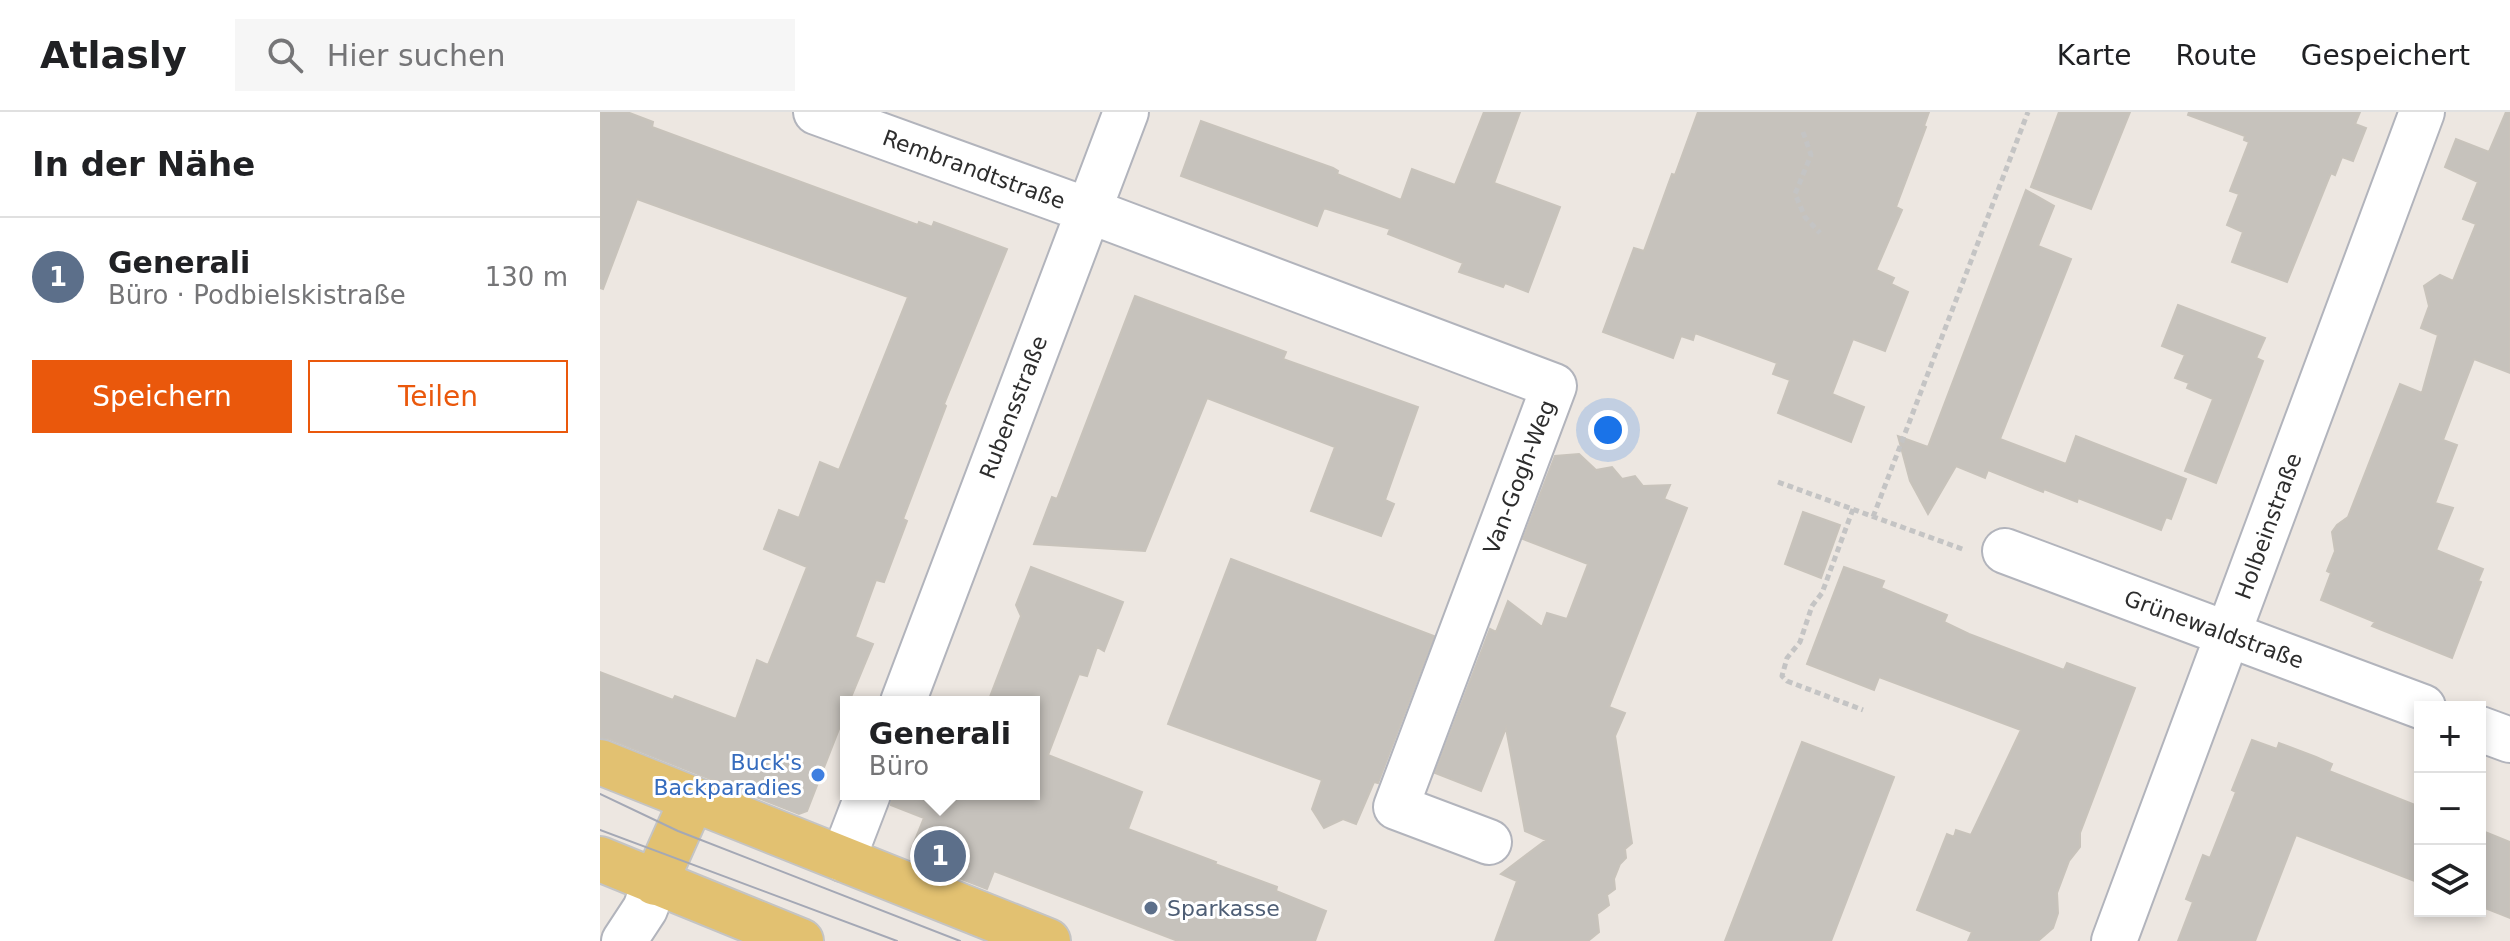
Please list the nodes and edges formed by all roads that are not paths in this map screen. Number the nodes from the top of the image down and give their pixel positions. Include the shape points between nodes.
1 (816, 112) edge
2 (1126, 112) edge
3 (2422, 112) edge
4 (1087, 210) junction
5 (1987, 551) road end
6 (2228, 633) junction
7 (905, 696) edge
8 (2414, 704) edge
9 (2486, 731) edge
10 (2510, 740) edge
11 (600, 762) edge
12 (692, 800) junction
13 (866, 800) edge
14 (1489, 842) dead end
15 (600, 859) edge
16 (843, 859) junction
17 (655, 883) junction
18 (624, 941) edge
19 (801, 941) edge
20 (1048, 941) edge
21 (2114, 941) edge

1 - 4 street, Rembrandtstraße
2 - 4 street, Rubensstraße
3 - 6 street, Holbeinstraße
4 - 7 street, Rubensstraße
4 - 14 street, Van-Gogh-Weg via 1554,386 1396,807
5 - 6 street, Grünewaldstraße
6 - 8 street, Grünewaldstraße
6 - 21 street, Holbeinstraße
9 - 10 street
11 - 12 main road
12 - 16 main road
12 - 17 main road
13 - 16 street
15 - 17 main road
16 - 20 main road
17 - 18 street
17 - 19 main road

